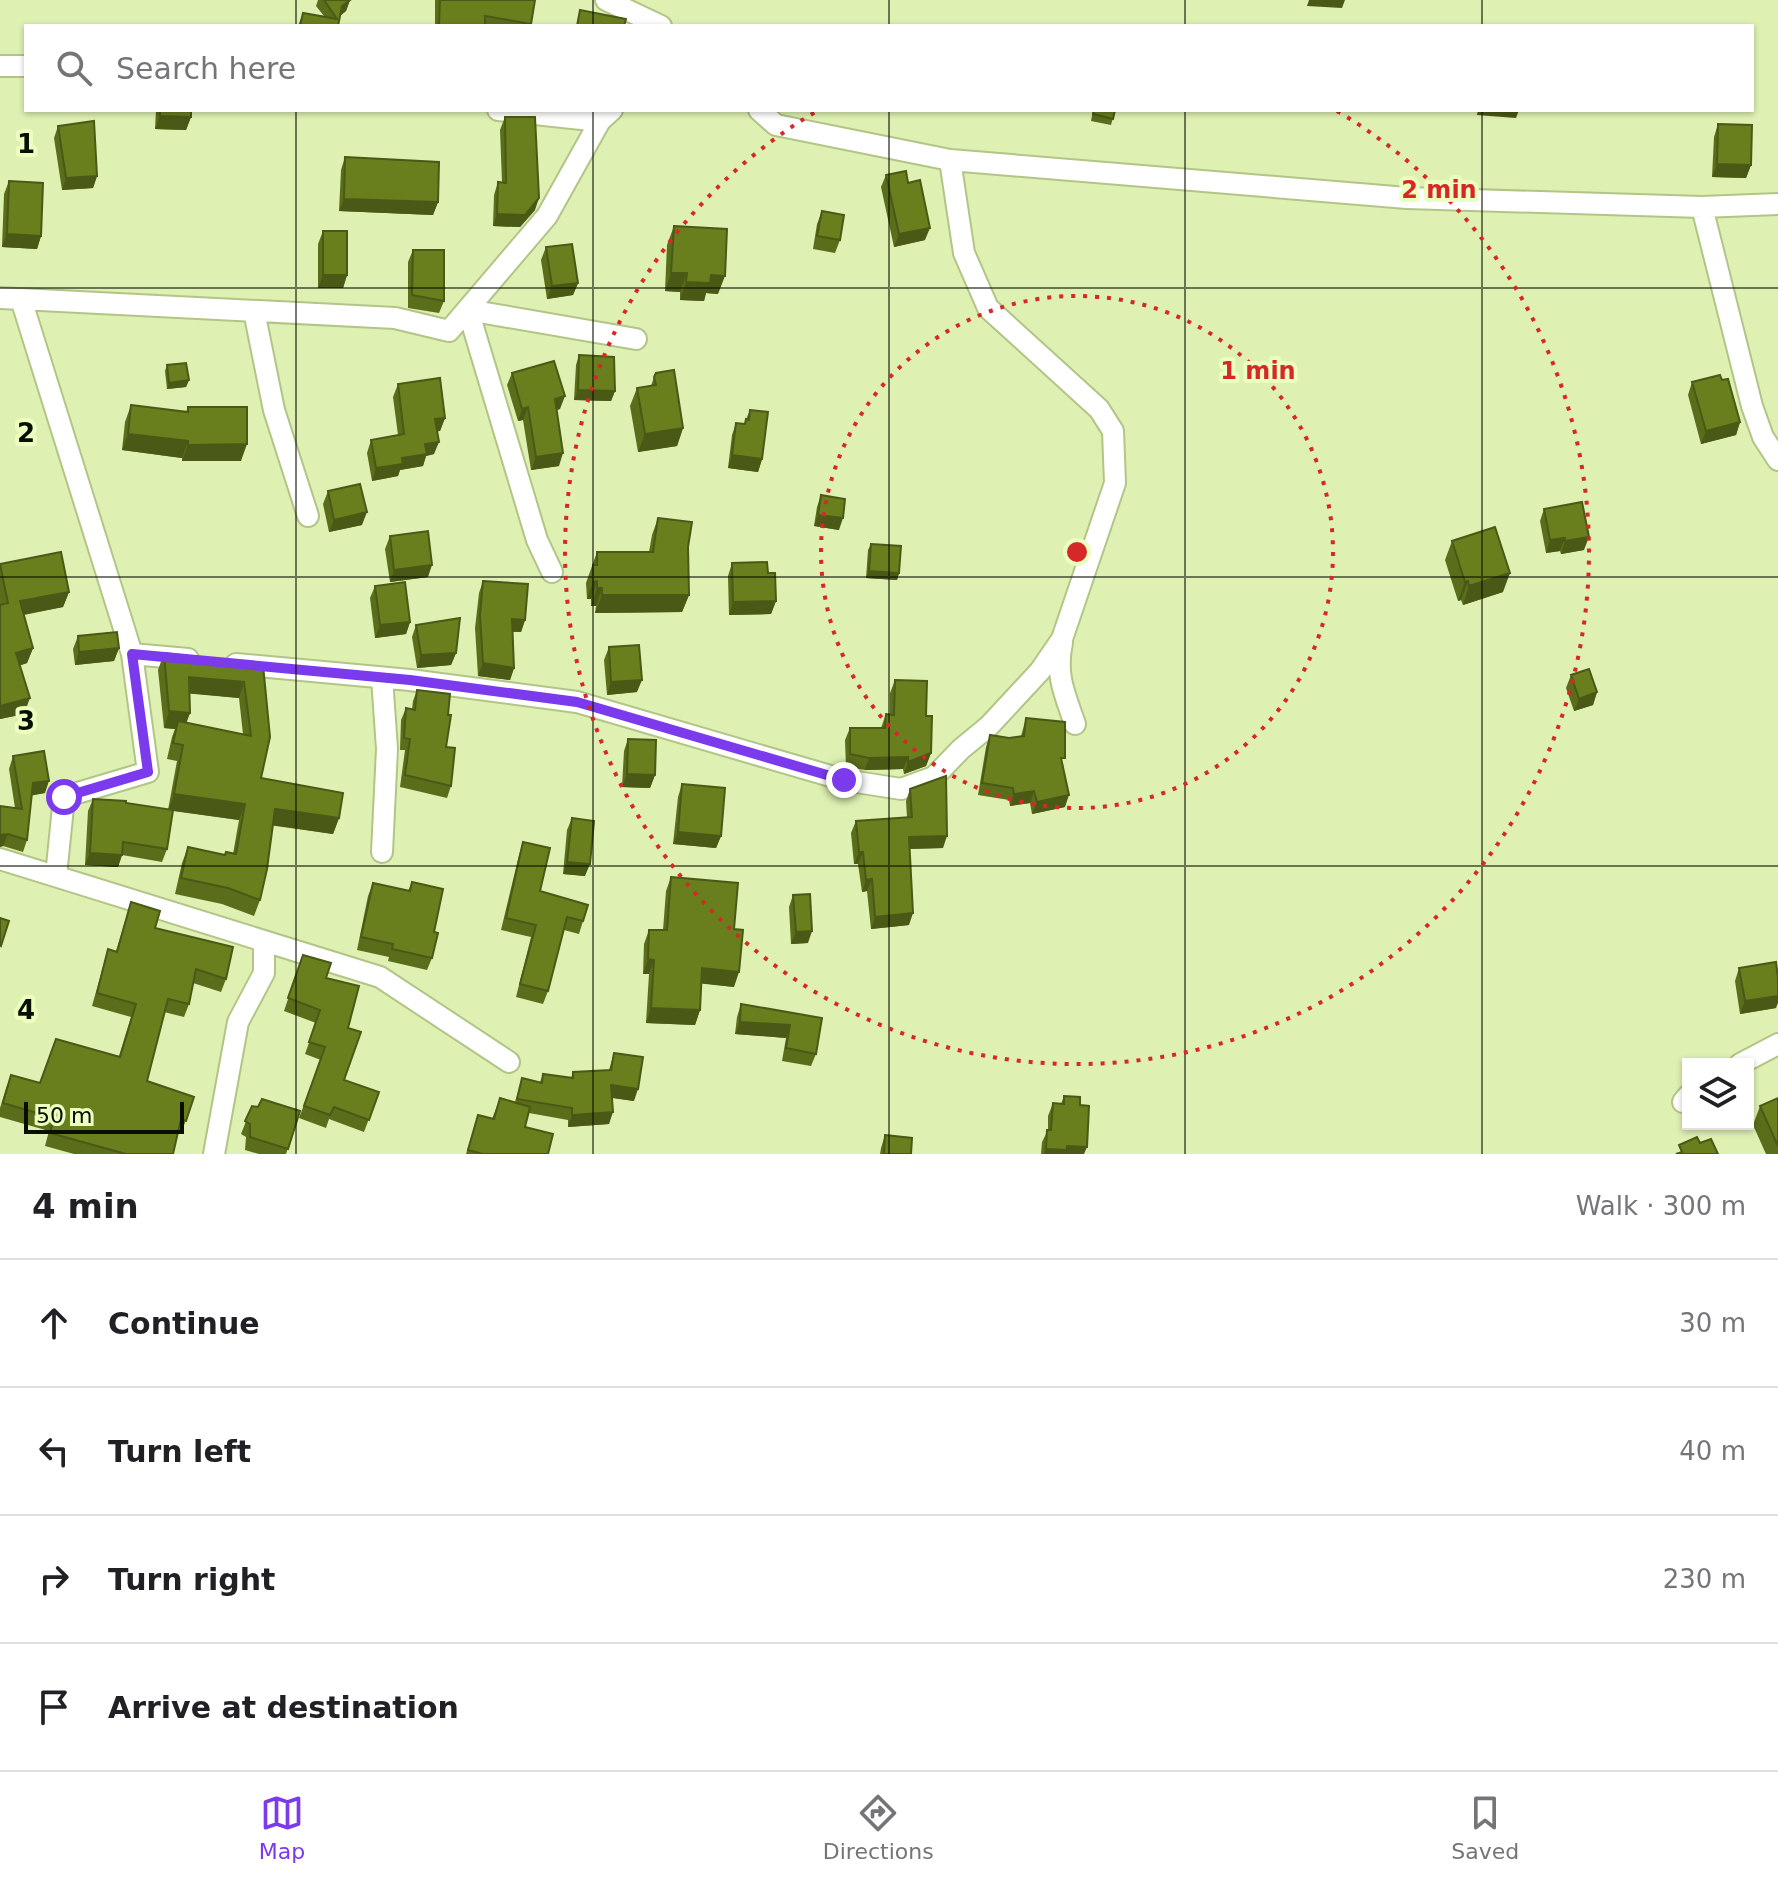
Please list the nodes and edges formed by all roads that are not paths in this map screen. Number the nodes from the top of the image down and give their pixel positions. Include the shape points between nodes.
1 (606, 0) edge
2 (657, 24) edge
3 (0, 66) edge
4 (24, 66) edge
5 (534, 112) edge
6 (761, 112) edge
7 (606, 116) edge
8 (950, 160) junction
9 (1778, 204) edge
10 (1702, 207) junction
11 (0, 298) edge
12 (21, 299) junction
13 (468, 310) junction
14 (254, 311) junction
15 (636, 339) dead end
16 (1778, 460) edge
17 (308, 516) dead end
18 (552, 572) dead end
19 (1062, 639) junction
20 (132, 654) junction
21 (382, 678) junction
22 (1075, 724) dead end
23 (382, 852) dead end
24 (0, 859) edge
25 (56, 876) junction
26 (264, 942) junction
27 (1778, 1044) edge
28 (1751, 1058) edge
29 (509, 1062) dead end
30 (214, 1154) edge

1 - 2 street
3 - 4 street
5 - 7 street
6 - 8 street via 776,125
7 - 13 street via 547,216
8 - 10 street via 1407,198
8 - 19 street via 964,253 988,308 1099,409 1113,431 1115,483
9 - 10 street
10 - 16 street via 1752,406
11 - 12 street
12 - 14 street
12 - 20 street
13 - 14 street via 449,331 395,318
13 - 15 street
13 - 18 street via 537,540
14 - 17 street via 274,410
19 - 21 street via 989,726 934,777 901,789 844,780 577,702
19 - 22 street via 1060,678
20 - 21 street
20 - 25 street via 148,772 64,797
21 - 23 street via 387,749
24 - 25 street
25 - 26 street
26 - 29 street via 380,977
26 - 30 street via 264,973 238,1022
27 - 28 street

